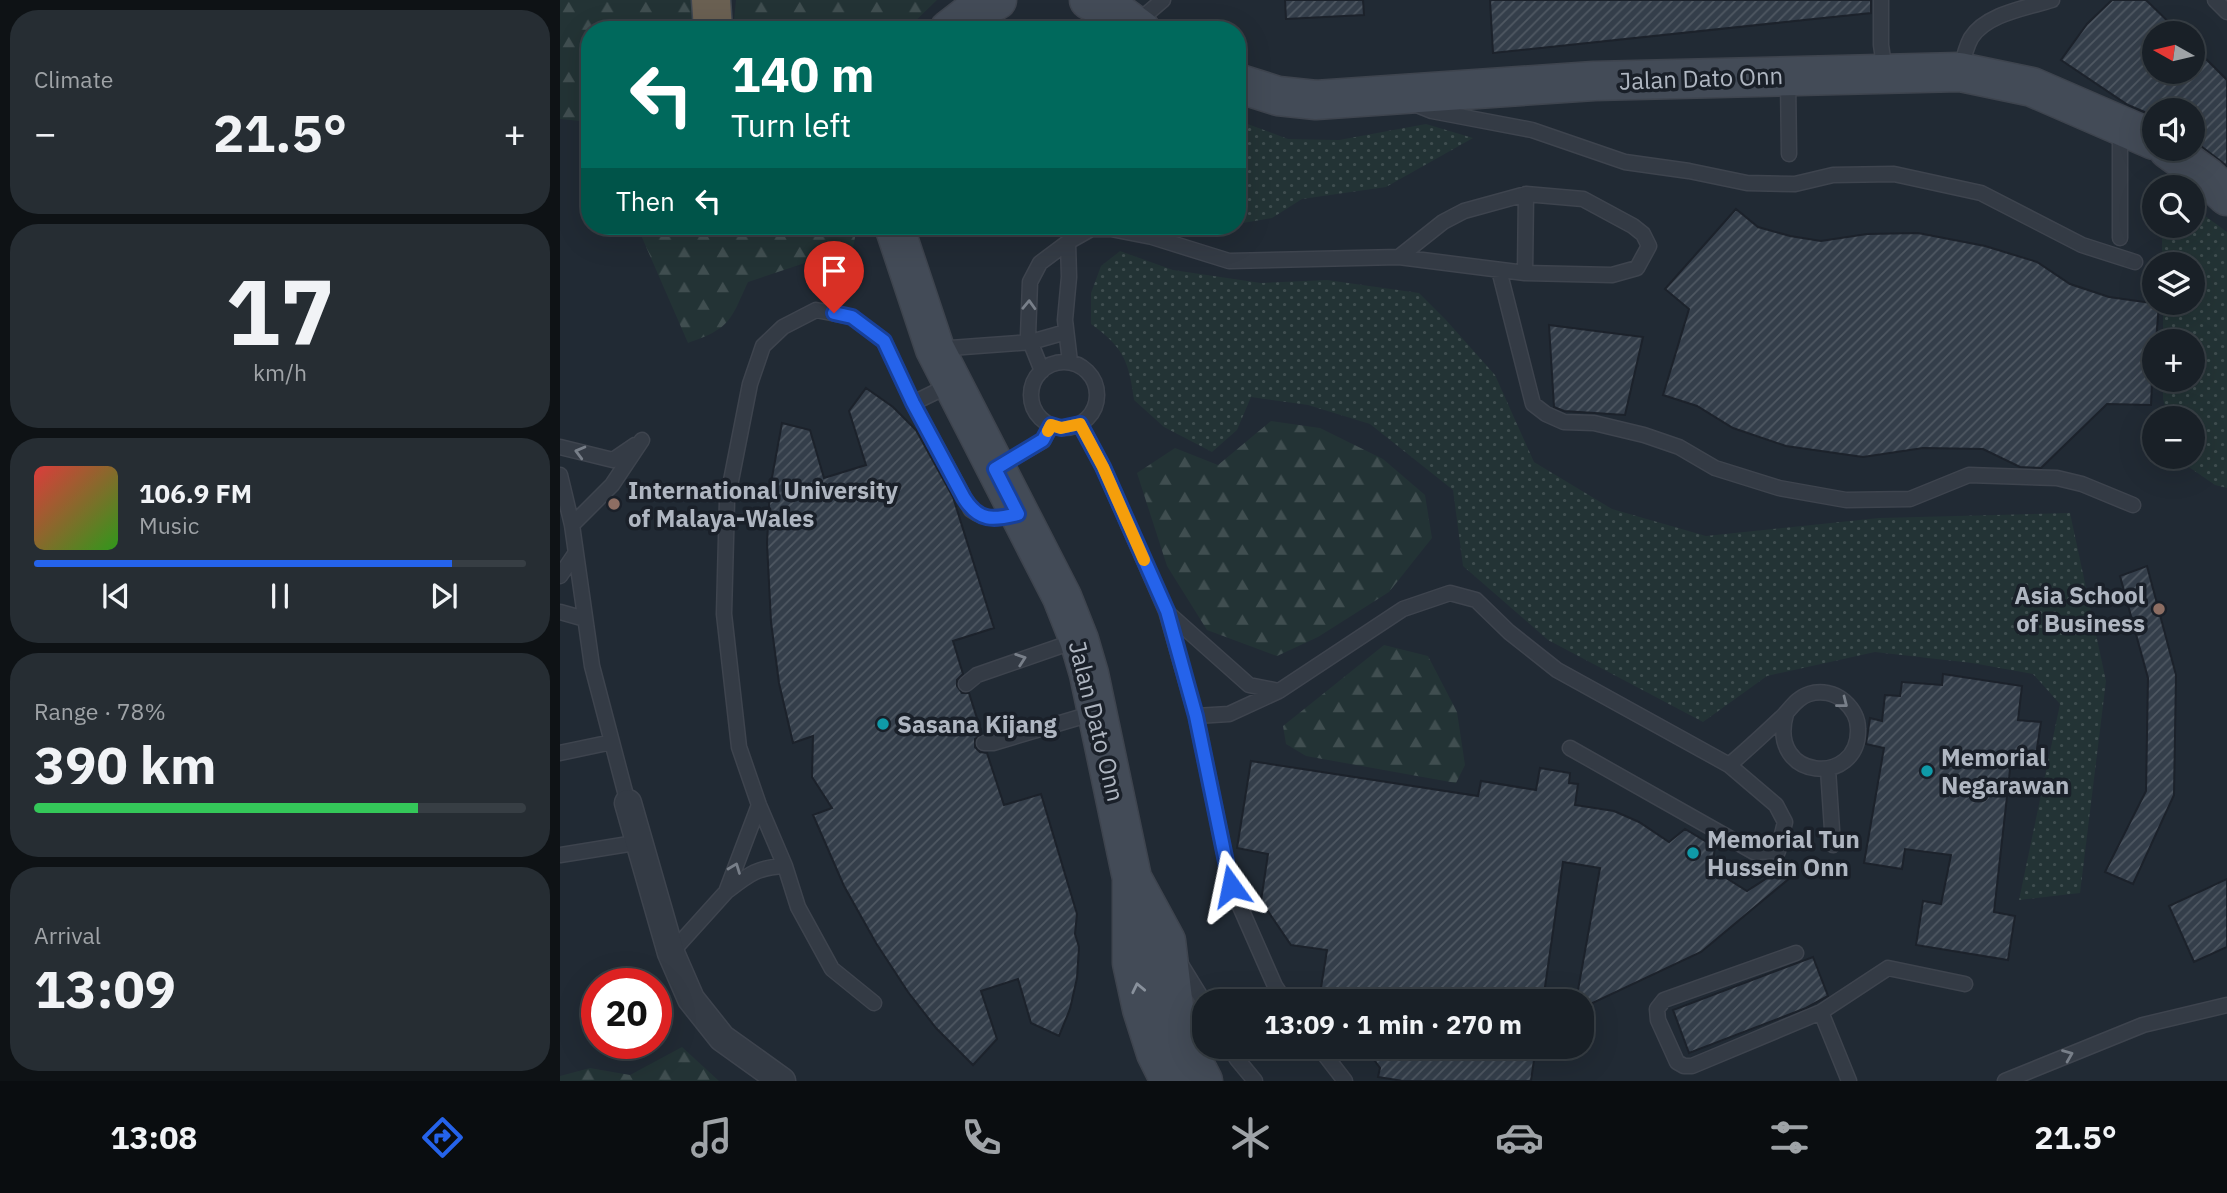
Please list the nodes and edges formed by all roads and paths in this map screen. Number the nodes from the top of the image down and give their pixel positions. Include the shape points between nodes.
1 (711, 0) edge
2 (1089, 0) edge
3 (1163, 0) edge
4 (1881, 0) edge
5 (2215, 0) edge
6 (2044, 2) edge
7 (2227, 12) edge
8 (712, 21) edge
9 (1129, 21) edge
10 (1144, 21) edge
11 (1960, 72) junction
12 (1885, 74) junction
13 (1788, 76) junction
14 (1246, 86) edge
15 (1389, 95) junction
16 (2137, 133) edge
17 (1788, 154) dead end
18 (2185, 161) edge
19 (1526, 194) junction
20 (2227, 196) edge
21 (897, 235) edge
22 (1080, 235) edge
23 (1142, 235) edge
24 (2120, 238) dead end
25 (1068, 242) junction
26 (1399, 257) junction
27 (2135, 262) dead end
28 (1499, 270) junction
29 (1525, 273) junction
30 (1066, 332) junction
31 (1031, 342) junction
32 (935, 349) junction
33 (1070, 362) junction
34 (1042, 371) junction
35 (953, 383) junction
36 (913, 403) junction
37 (1080, 424) junction
38 (1051, 425) junction
39 (560, 447) edge
40 (995, 469) junction
41 (560, 475) edge
42 (2133, 505) dead end
43 (1018, 514) junction
44 (572, 526) junction
45 (575, 554) junction
46 (560, 576) edge
47 (1167, 611) junction
48 (560, 612) edge
49 (585, 619) junction
50 (1079, 640) junction
51 (966, 684) dead end
52 (1279, 691) junction
53 (1099, 712) junction
54 (1786, 714) junction
55 (1196, 716) junction
56 (612, 742) junction
57 (984, 743) dead end
58 (1570, 748) dead end
59 (560, 753) edge
60 (1729, 765) junction
61 (1828, 769) junction
62 (628, 803) joint
63 (759, 804) junction
64 (641, 842) junction
65 (1833, 845) dead end
66 (560, 855) edge
67 (785, 866) junction
68 (1132, 878) junction
69 (726, 892) junction
70 (1166, 941) junction
71 (671, 953) junction
72 (1797, 953) dead end
73 (1965, 984) dead end
74 (1196, 989) edge
75 (1277, 989) edge
76 (874, 1003) dead end
77 (2227, 1005) edge
78 (1821, 1012) junction
79 (1237, 1059) edge
80 (1328, 1059) edge
81 (1160, 1072) edge
82 (782, 1081) edge
83 (1203, 1081) edge
84 (1255, 1081) edge
85 (1345, 1081) edge
86 (1849, 1081) edge
87 (2005, 1081) edge

1 - 8 highway
2 - 9 street
3 - 10 lane
4 - 12 lane
5 - 7 lane
6 - 11 lane via 1981,26 1970,39
11 - 12 street, Jalan Dato Onn
11 - 16 street, Jalan Dato Onn via 2032,87
12 - 13 street, Jalan Dato Onn
13 - 15 street, Jalan Dato Onn via 1594,81
13 - 17 lane
14 - 15 street, Jalan Dato Onn via 1278,96 1315,100
15 - 27 lane via 1432,111 1532,130 1625,162 1747,183 1795,184 1833,175 1894,174 1980,193 2082,245
16 - 24 lane
18 - 20 street
19 - 26 lane via 1464,211
19 - 29 lane
19 - 29 lane via 1583,199 1633,226 1648,246 1637,268 1612,275
21 - 32 street, Jalan Dato Onn
22 - 25 lane
23 - 26 lane via 1229,261
25 - 30 lane
31 -> 25 lane via 1030,282 1040,263
26 - 28 lane
28 - 29 lane
28 - 42 lane via 1533,404 1564,422 1644,435 1715,468 1779,488 1846,500 1910,499 1969,475 2057,478
30 - 31 lane
30 - 33 lane
31 - 32 lane
31 - 34 lane
32 - 35 street, Jalan Dato Onn
33 - 34 lane via 1060,361
33 - 37 lane via 1090,373 1097,393 1091,415
34 - 38 lane via 1035,379 1031,400
35 - 36 lane
35 - 40 street, Jalan Dato Onn
36 - 43 lane via 971,510 998,518
36 - 63 lane via 884,341 852,317 817,310 783,327 763,346 750,384 727,501 723,614 739,747
37 - 38 lane
37 - 47 lane
38 - 40 lane via 1043,440
44 -> 39 lane via 612,485 642,440 613,460
40 - 43 street, Jalan Dato Onn
41 - 44 lane
43 - 50 street, Jalan Dato Onn
44 - 45 lane
45 - 46 lane
45 - 49 lane
47 - 52 lane via 1249,685
47 - 55 lane
48 - 49 lane
49 - 56 lane
51 -> 50 lane via 977,675
50 - 53 street, Jalan Dato Onn
52 - 55 lane via 1229,714
52 - 60 lane via 1403,609 1450,593 1476,600 1557,670
53 - 57 lane
53 - 68 street, Jalan Dato Onn
54 - 60 lane
54 - 61 lane via 1782,727 1790,754 1800,764
54 -> 61 lane via 1809,694 1825,692 1840,697 1851,708 1858,722 1853,752
55 - 75 lane via 1231,886
56 - 59 lane
56 - 62 lane
58 - 60 lane via 1754,852 1778,851 1785,822 1776,805
61 - 65 lane
62 - 64 street
63 - 67 lane
69 -> 63 lane
64 - 66 lane
64 - 71 street
67 - 69 lane via 763,867
67 - 76 lane via 798,907 832,969
68 - 70 street, Jalan Dato Onn
81 -> 68 street, Jalan Dato Onn via 1132,963
69 - 71 lane
70 - 74 lane
70 - 83 street, Jalan Dato Onn via 1175,1016
71 - 82 street via 691,999 722,1038
72 - 78 lane via 1664,1000 1657,1009 1658,1020 1677,1062 1692,1066
73 - 78 lane via 1888,968
87 -> 77 lane via 2143,1025
78 - 86 lane
79 - 84 lane
80 - 85 lane

